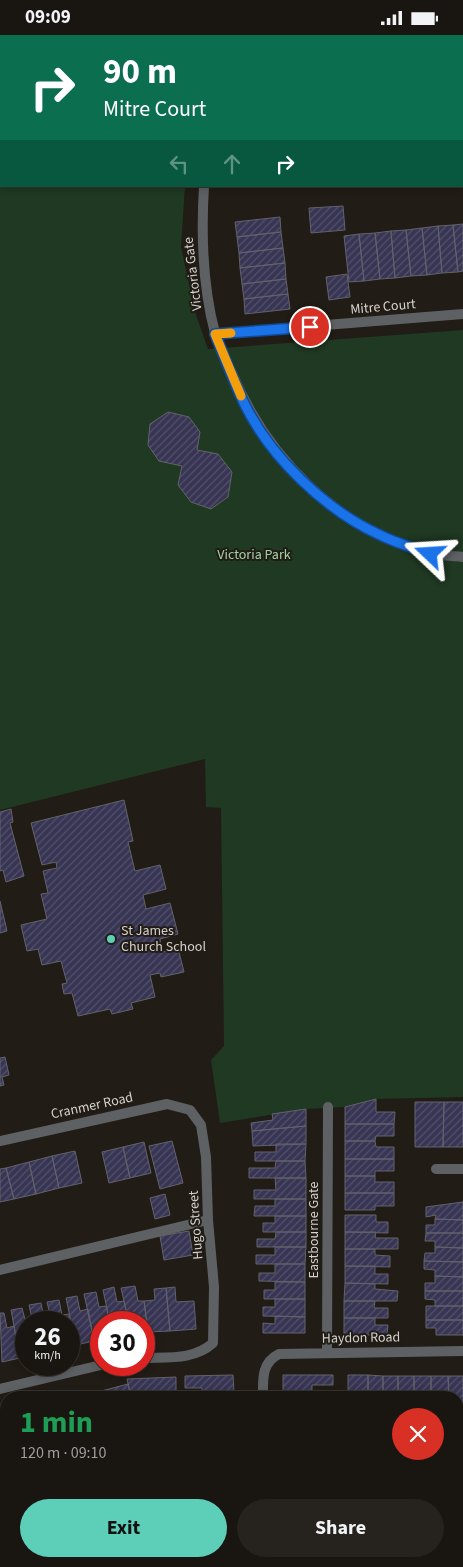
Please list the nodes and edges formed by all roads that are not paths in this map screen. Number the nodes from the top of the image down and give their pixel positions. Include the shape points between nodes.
1 (204, 187) edge
2 (463, 315) edge
3 (215, 334) junction
4 (463, 557) edge
5 (328, 1107) dead end
6 (190, 1110) joint
7 (0, 1141) edge
8 (436, 1169) dead end
9 (463, 1169) edge
10 (208, 1220) junction
11 (0, 1270) edge
12 (463, 1351) edge
13 (327, 1353) junction
14 (155, 1357) edge
15 (90, 1368) edge
16 (0, 1389) edge
17 (263, 1391) edge

1 - 3 street, Victoria Gate via 201,232 206,287
2 - 3 street, Mitre Court
3 - 4 street, Victoria Gate via 244,403 275,450 328,504 380,535 430,554
5 - 13 street, Eastbourne Gate
6 - 7 street, Cranmer Road via 168,1104
6 - 10 street, Hugo Street via 200,1125 206,1157
8 - 9 street
10 - 11 street
10 - 14 street, Hugo Street via 214,1287 214,1343 203,1352 184,1357
12 - 13 street, Haydon Road
13 - 17 street, Haydon Road via 272,1357 265,1366
15 - 16 street

